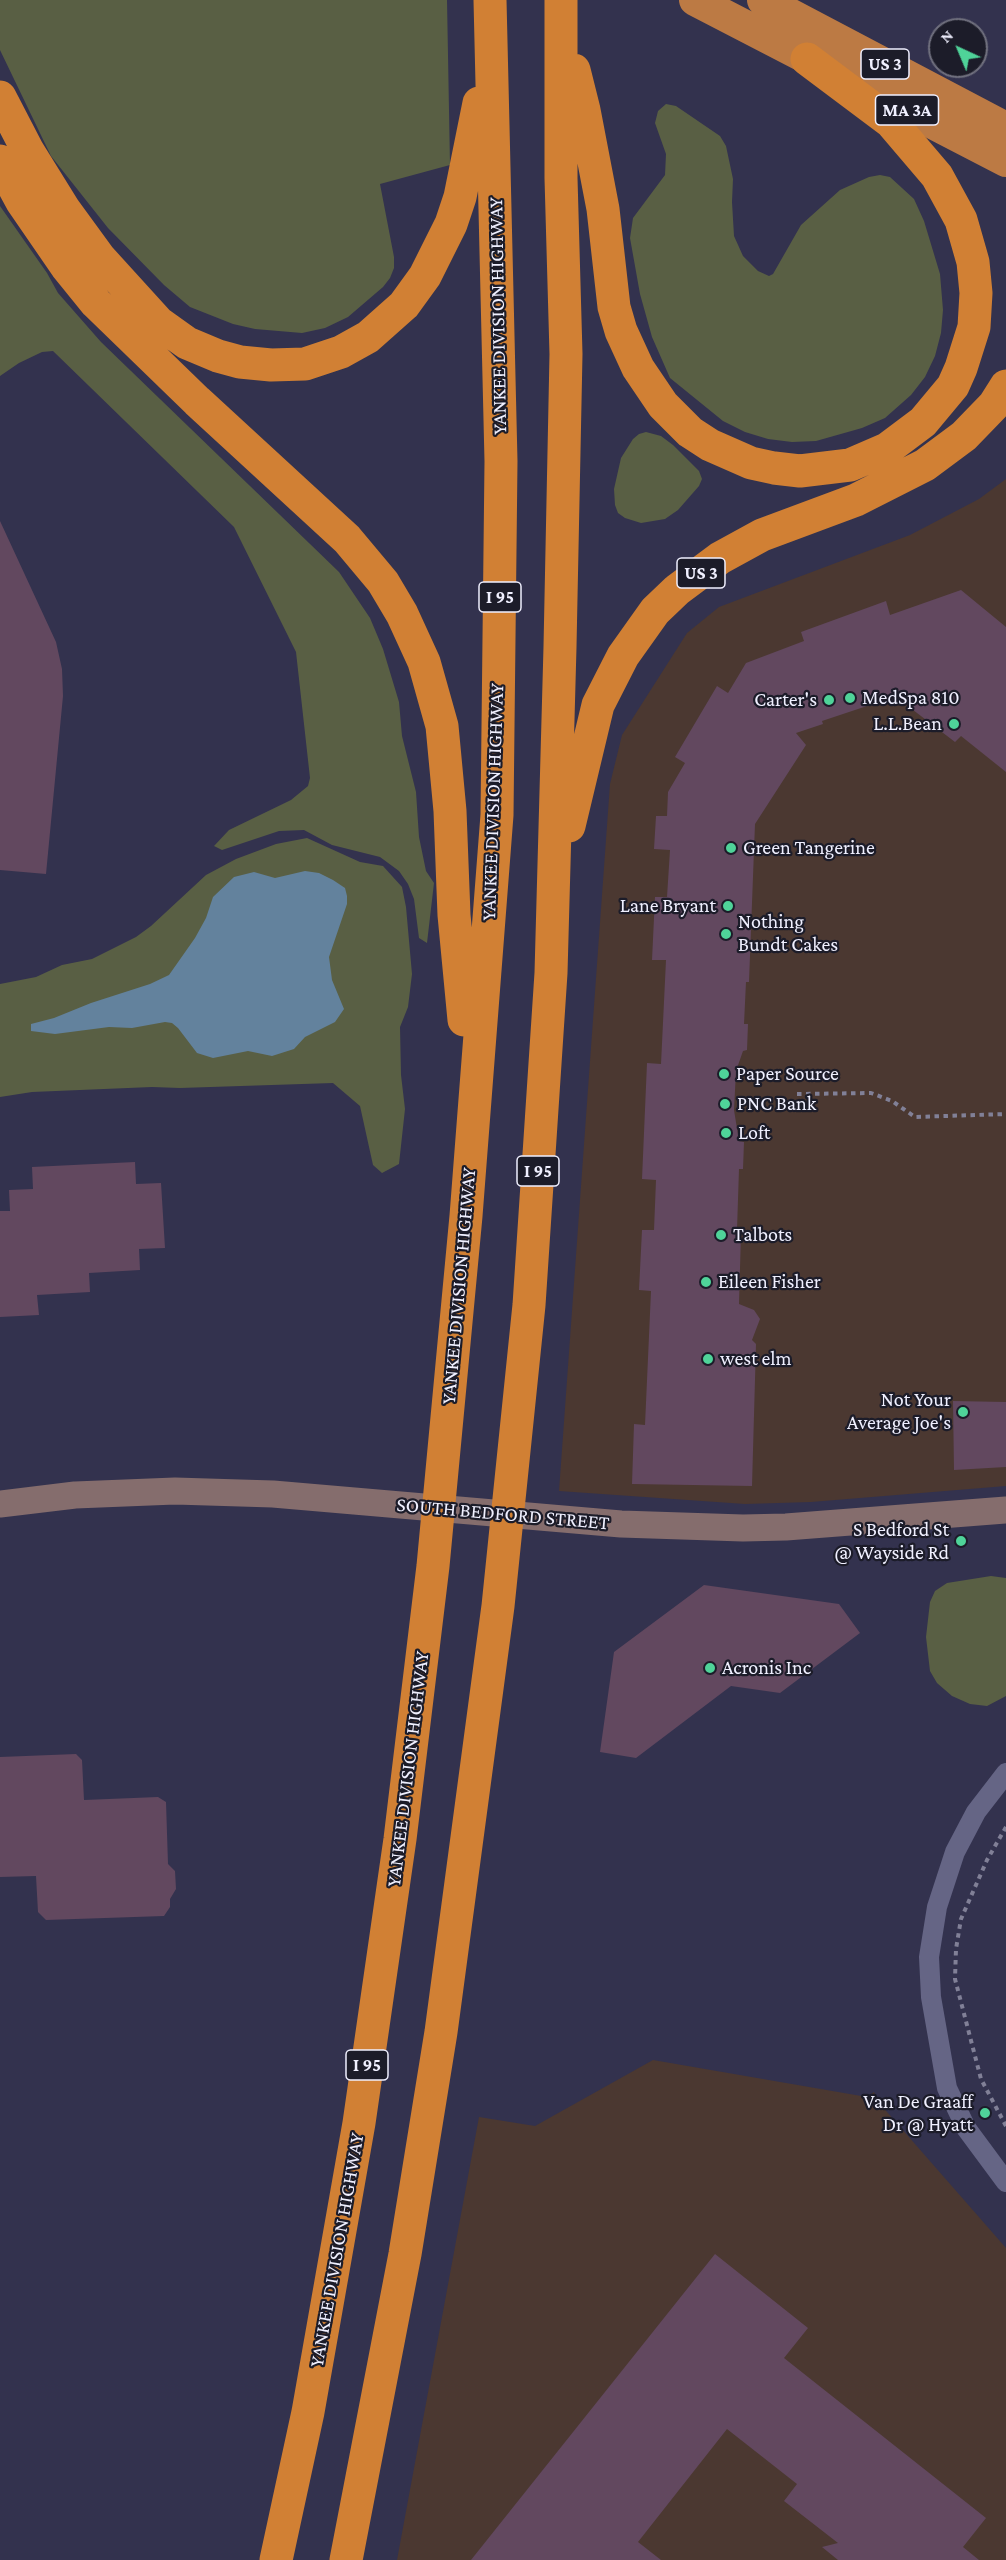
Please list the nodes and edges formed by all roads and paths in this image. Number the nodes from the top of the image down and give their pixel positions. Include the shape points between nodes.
1 (490, 0) edge
2 (695, 0) edge
3 (763, 0) edge
4 (561, 11) edge
5 (491, 40) junction
6 (807, 59) junction
7 (0, 98) edge
8 (1006, 128) edge
9 (0, 161) edge
10 (1006, 161) edge
11 (1006, 386) edge
12 (553, 895) junction
13 (796, 1094) dead end
14 (1006, 1114) edge
15 (470, 1154) junction
16 (0, 1504) edge
17 (1006, 1510) edge
18 (1006, 1773) edge
19 (1006, 1827) edge
20 (1006, 2126) edge
21 (1006, 2182) edge
22 (276, 2560) edge
23 (346, 2560) edge

1 - 5 highway, YANKEE DIVISION HIGHWAY / I 95
2 - 6 highway, MA 3A
3 - 8 highway, US 3
4 - 6 highway via 599,187 614,307 638,368 663,405 690,432 710,445 751,463 800,471 850,465 887,449 923,422 953,386 961,368 974,327 976,293 973,262 961,220 937,176 891,122
4 - 12 highway, I 95 via 566,354
5 - 7 highway via 460,197 440,251 404,305 368,337 341,352 305,364 264,365 218,356 187,343 159,323 111,272 64,209
5 - 15 highway, YANKEE DIVISION HIGHWAY / I 95 via 501,461 496,815
6 - 10 highway, MA 3A
9 - 15 highway via 21,202 96,303 196,402 347,539 383,582 411,631 436,701 443,735
11 - 12 highway, US 3 via 994,405 963,436 925,465 856,500 743,545 677,590 655,611 623,656 598,705
12 - 23 highway, I 95 via 529,1305 502,1567 441,2032 405,2254
13 - 14 path via 871,1093 892,1101 915,1117
15 - 22 highway, YANKEE DIVISION HIGHWAY / I 95 via 446,1444 400,1839 359,2123 308,2412
16 - 17 main road, SOUTH BEDFORD STREET via 86,1494 175,1491 273,1494 621,1524 743,1528
18 - 21 street via 976,1812 955,1852 937,1907 929,1957 931,1996 947,2088 966,2128
19 - 20 path via 961,1919 955,1979 981,2079

